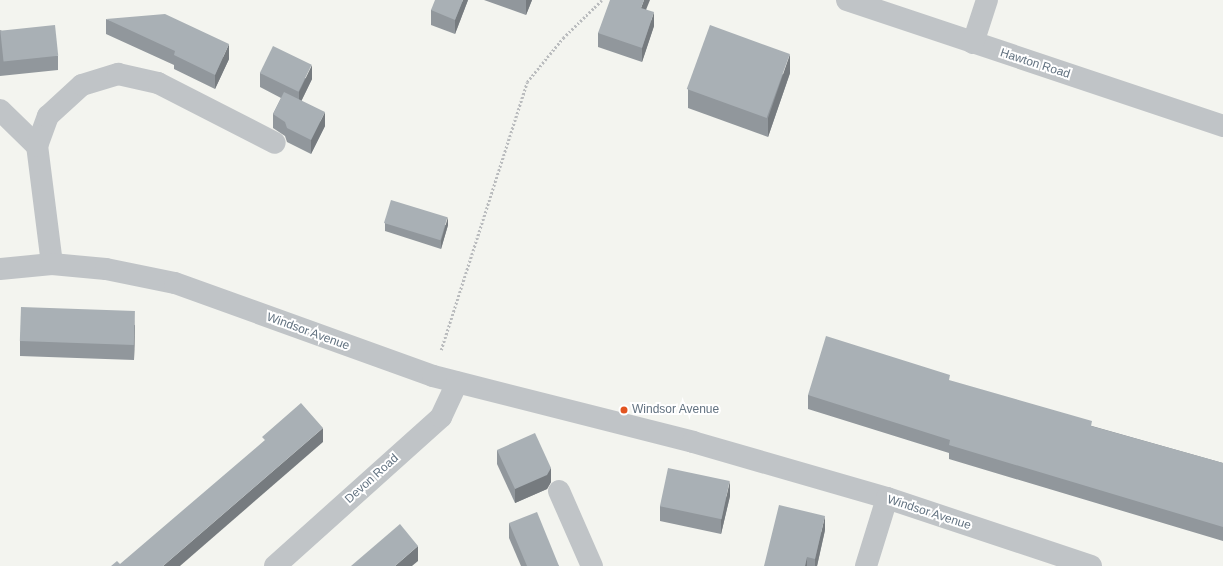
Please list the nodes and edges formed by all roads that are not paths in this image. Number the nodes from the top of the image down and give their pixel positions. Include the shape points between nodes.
1 (847, 0) edge
2 (987, 0) edge
3 (973, 44) junction
4 (0, 110) edge
5 (1223, 126) edge
6 (275, 143) dead end
7 (36, 146) junction
8 (52, 264) junction
9 (0, 269) edge
10 (457, 383) junction
11 (559, 491) dead end
12 (886, 498) junction
13 (275, 566) edge
14 (592, 566) edge
15 (866, 566) edge
16 (1091, 566) edge

1 - 3 street, Hawton Road
2 - 3 street
3 - 5 street, Hawton Road
4 - 7 street
6 - 7 street via 158,83 118,74 82,85 48,116
7 - 8 street
8 - 9 street, Windsor Avenue
8 - 10 street, Windsor Avenue via 106,269 175,283
10 - 12 street, Windsor Avenue via 693,442
10 - 13 street, Devon Road via 441,417
11 - 14 street
12 - 15 street
12 - 16 street, Windsor Avenue

